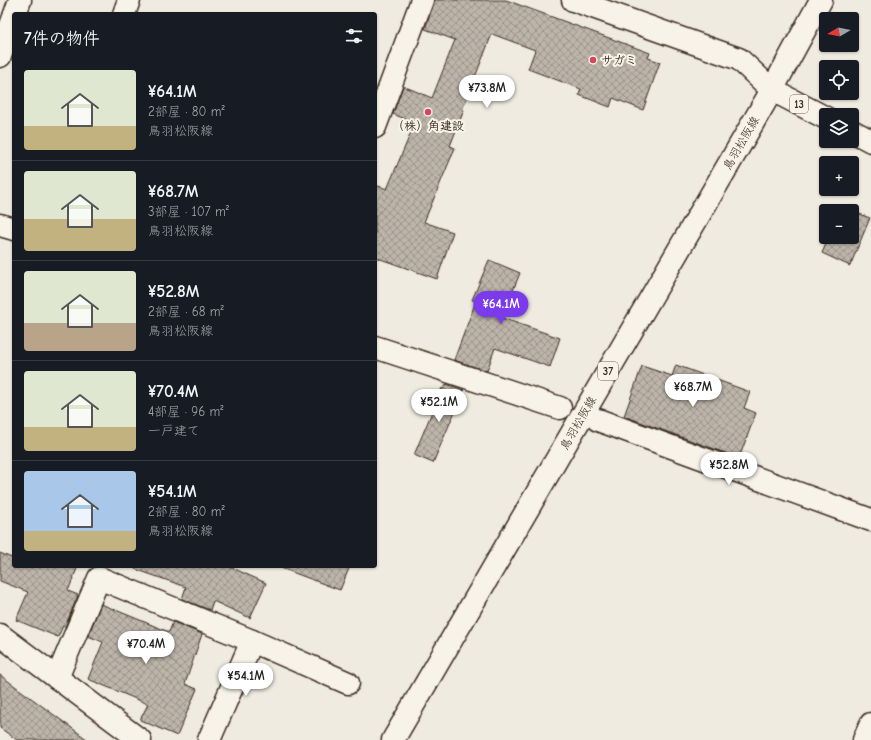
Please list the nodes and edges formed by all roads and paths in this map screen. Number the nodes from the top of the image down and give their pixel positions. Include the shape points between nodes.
1 (20, 0) edge
2 (129, 0) edge
3 (422, 0) edge
4 (573, 0) edge
5 (821, 0) edge
6 (16, 12) edge
7 (125, 12) edge
8 (12, 23) edge
9 (0, 56) edge
10 (772, 90) junction
11 (819, 114) edge
12 (377, 122) edge
13 (859, 135) edge
14 (871, 141) edge
15 (0, 225) edge
16 (12, 228) edge
17 (377, 348) edge
18 (560, 408) dead end
19 (598, 420) dead end
20 (871, 520) edge
21 (0, 635) edge
22 (252, 641) junction
23 (57, 678) junction
24 (348, 683) dead end
25 (871, 724) edge
26 (140, 740) edge
27 (209, 740) edge
28 (393, 740) edge
29 (864, 740) edge

1 - 6 street
2 - 7 street
3 - 12 street
4 - 10 street via 739,59
5 - 10 street, 鳥羽松阪線 / 37
8 - 9 street
10 - 11 street, 13
10 - 28 street, 鳥羽松阪線 / 37
13 - 14 street
15 - 16 street
17 - 18 street
19 - 20 street
21 - 23 street
22 - 23 street via 99,578
22 - 24 street
22 - 27 street
23 - 26 street
25 - 29 street

